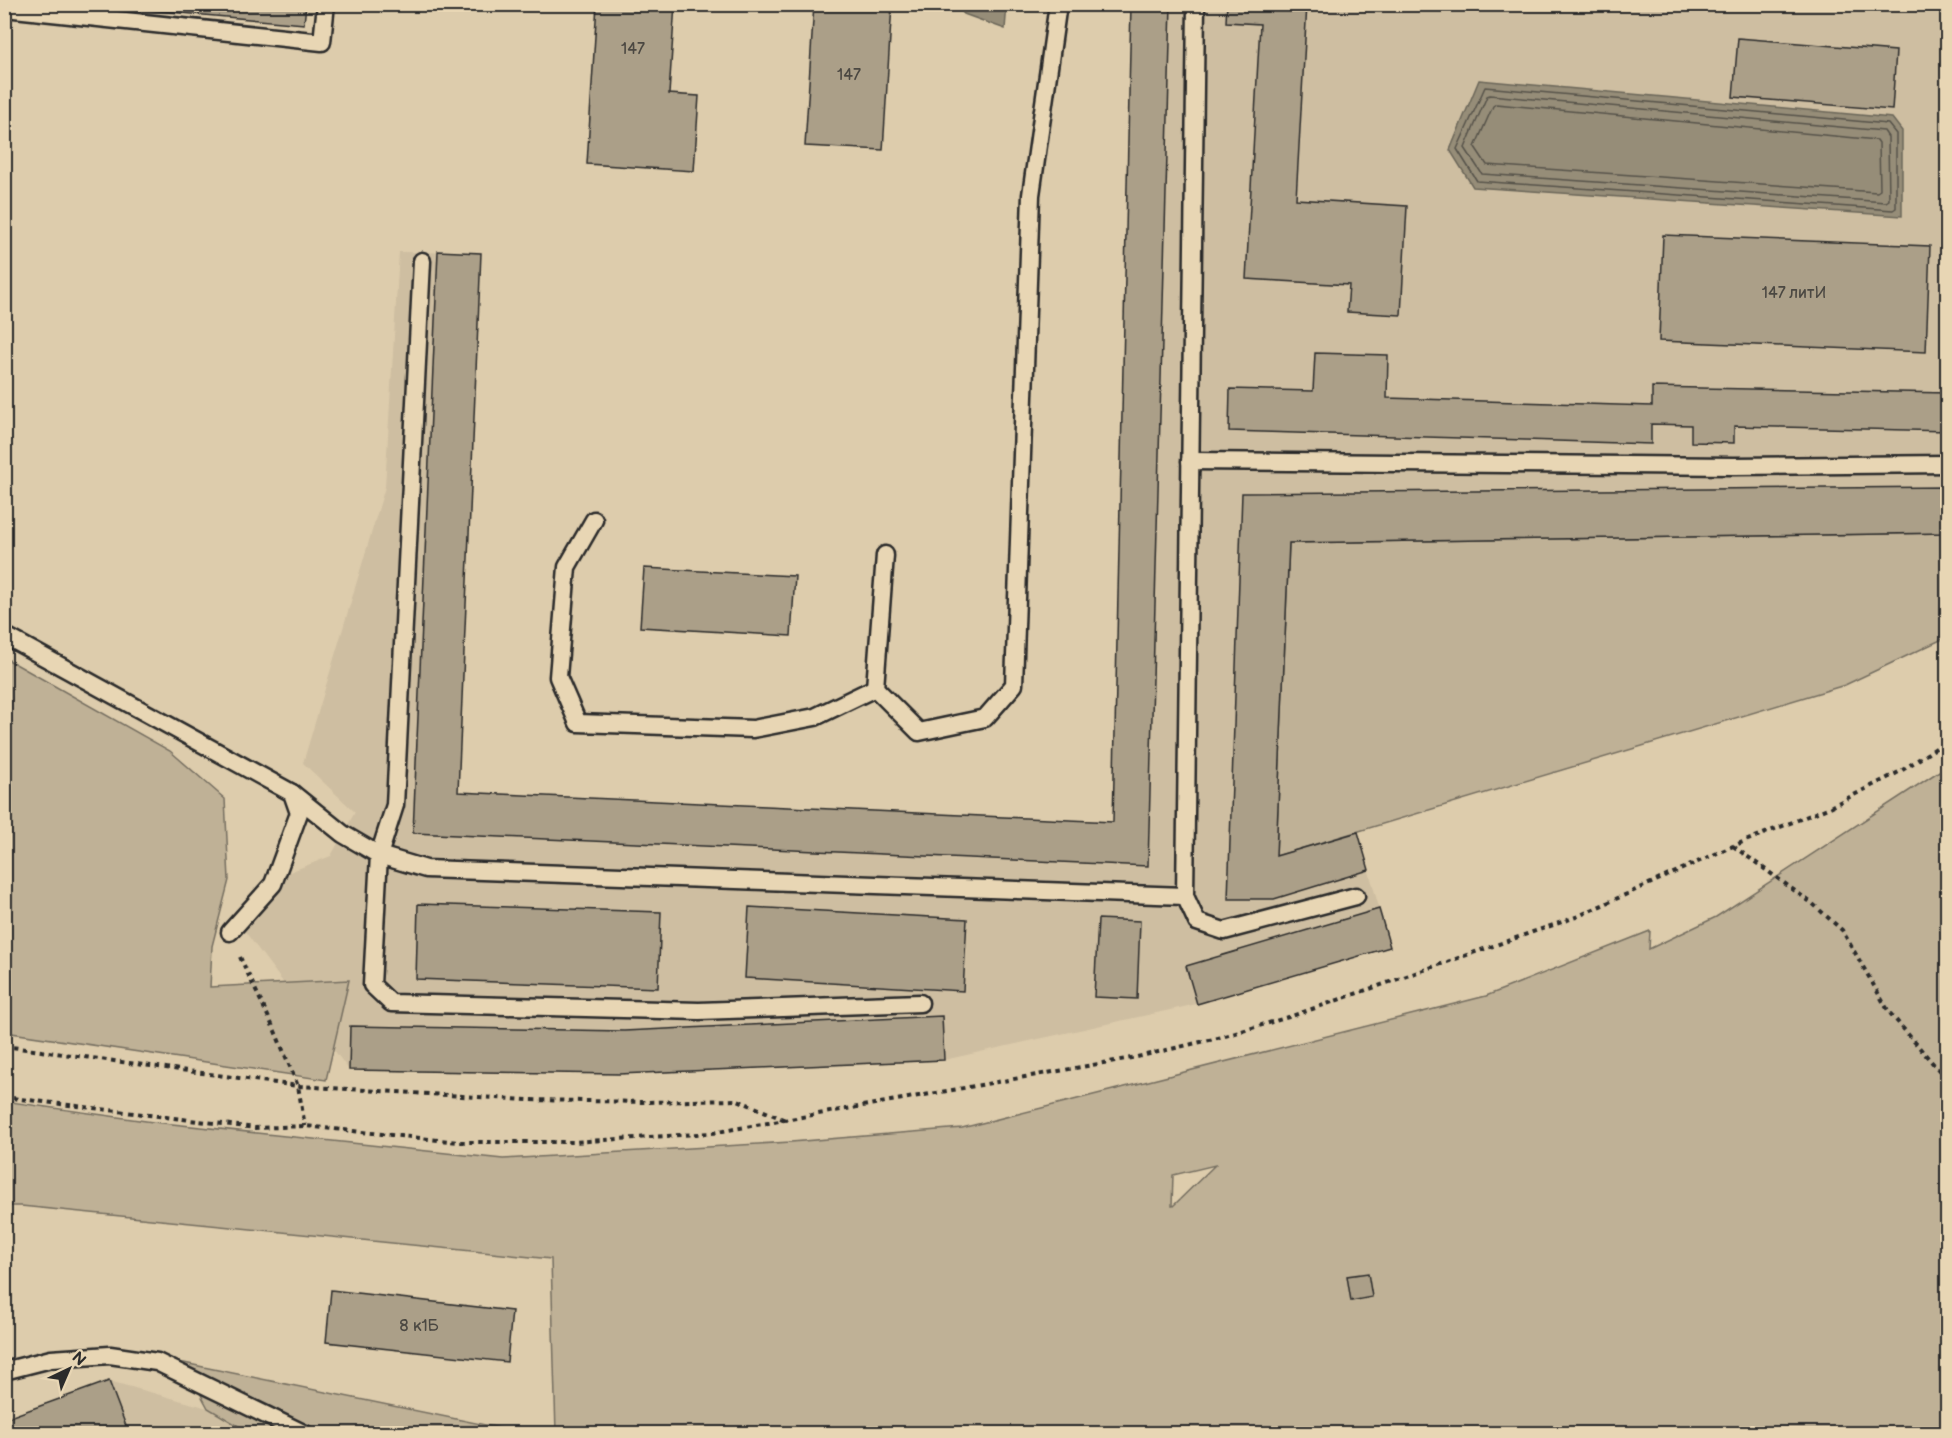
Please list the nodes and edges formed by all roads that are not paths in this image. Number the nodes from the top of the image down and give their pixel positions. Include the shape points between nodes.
1 (5, 4) edge
2 (326, 4) edge
3 (1058, 4) edge
4 (1196, 4) edge
5 (422, 261) dead end
6 (1190, 461) junction
7 (1947, 464) edge
8 (594, 520) dead end
9 (885, 555) dead end
10 (4, 635) edge
11 (875, 688) junction
12 (292, 793) junction
13 (379, 855) junction
14 (1185, 896) junction
15 (1356, 896) dead end
16 (230, 932) road end
17 (920, 1003) dead end
18 (4, 1371) edge
19 (305, 1434) edge

1 - 2 lane via 5,8 322,42
3 - 11 lane via 1031,195 1014,686 985,718 919,732
4 - 6 lane
5 - 13 lane via 395,805
6 - 7 lane
6 - 14 lane
8 - 11 lane via 567,567 558,677 578,723 753,729 815,717
9 - 11 lane
10 - 12 lane
12 - 13 lane via 343,834
12 - 16 lane via 299,813 273,884
13 - 14 lane via 426,869
13 - 17 lane via 372,985 391,1003 699,1011
14 - 15 lane via 1197,922 1224,931
18 - 19 lane via 51,1359 110,1355 157,1362

